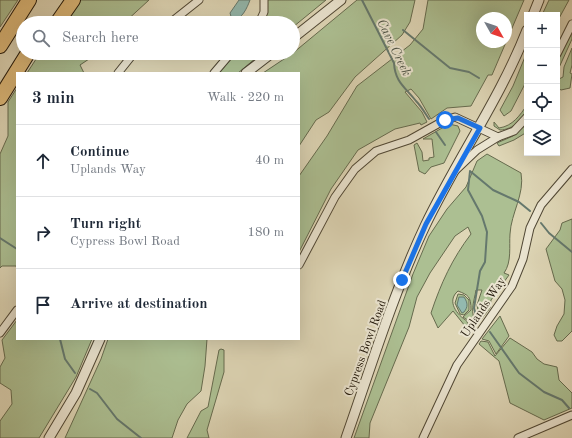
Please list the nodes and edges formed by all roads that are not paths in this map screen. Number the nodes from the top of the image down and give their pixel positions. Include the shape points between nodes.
1 (29, 0) edge
2 (61, 0) edge
3 (73, 0) edge
4 (199, 0) edge
5 (264, 0) edge
6 (340, 0) edge
7 (539, 0) edge
8 (534, 12) edge
9 (19, 16) edge
10 (51, 16) edge
11 (62, 16) edge
12 (179, 16) edge
13 (262, 16) edge
14 (16, 21) edge
15 (572, 24) edge
16 (300, 32) edge
17 (524, 37) edge
18 (0, 46) edge
19 (560, 48) edge
20 (24, 60) edge
21 (31, 60) edge
22 (128, 60) edge
23 (225, 60) edge
24 (263, 60) edge
25 (16, 72) edge
26 (22, 72) edge
27 (119, 72) edge
28 (215, 72) edge
29 (247, 72) edge
30 (16, 73) edge
31 (16, 79) edge
32 (0, 99) edge
33 (524, 120) edge
34 (480, 128) junction
35 (498, 136) junction
36 (572, 169) edge
37 (455, 171) junction
38 (300, 263) edge
39 (16, 311) edge
40 (0, 333) edge
41 (100, 340) edge
42 (572, 415) edge
43 (49, 438) edge
44 (346, 438) edge
45 (423, 438) edge
46 (518, 438) edge

1 - 9 highway
2 - 10 highway
3 - 11 highway
4 - 12 street
5 - 13 street
6 - 16 street
7 - 8 street
14 - 18 highway
15 - 19 street
17 - 34 street, Cypress Bowl Road
20 - 25 highway
21 - 26 highway
22 - 27 street
23 - 28 street
24 - 29 street
30 - 32 highway
31 - 32 highway
33 - 35 street via 514,131
34 - 35 street
34 - 37 street, Cypress Bowl Road
34 - 38 street via 458,118 451,118 409,140 376,151 355,170 335,197
35 - 37 street via 477,150
36 - 45 street, Uplands Way via 541,205 530,228 523,259 512,286 457,365
37 - 44 street, Cypress Bowl Road via 414,252
39 - 40 street
41 - 43 street via 80,386
42 - 46 street

